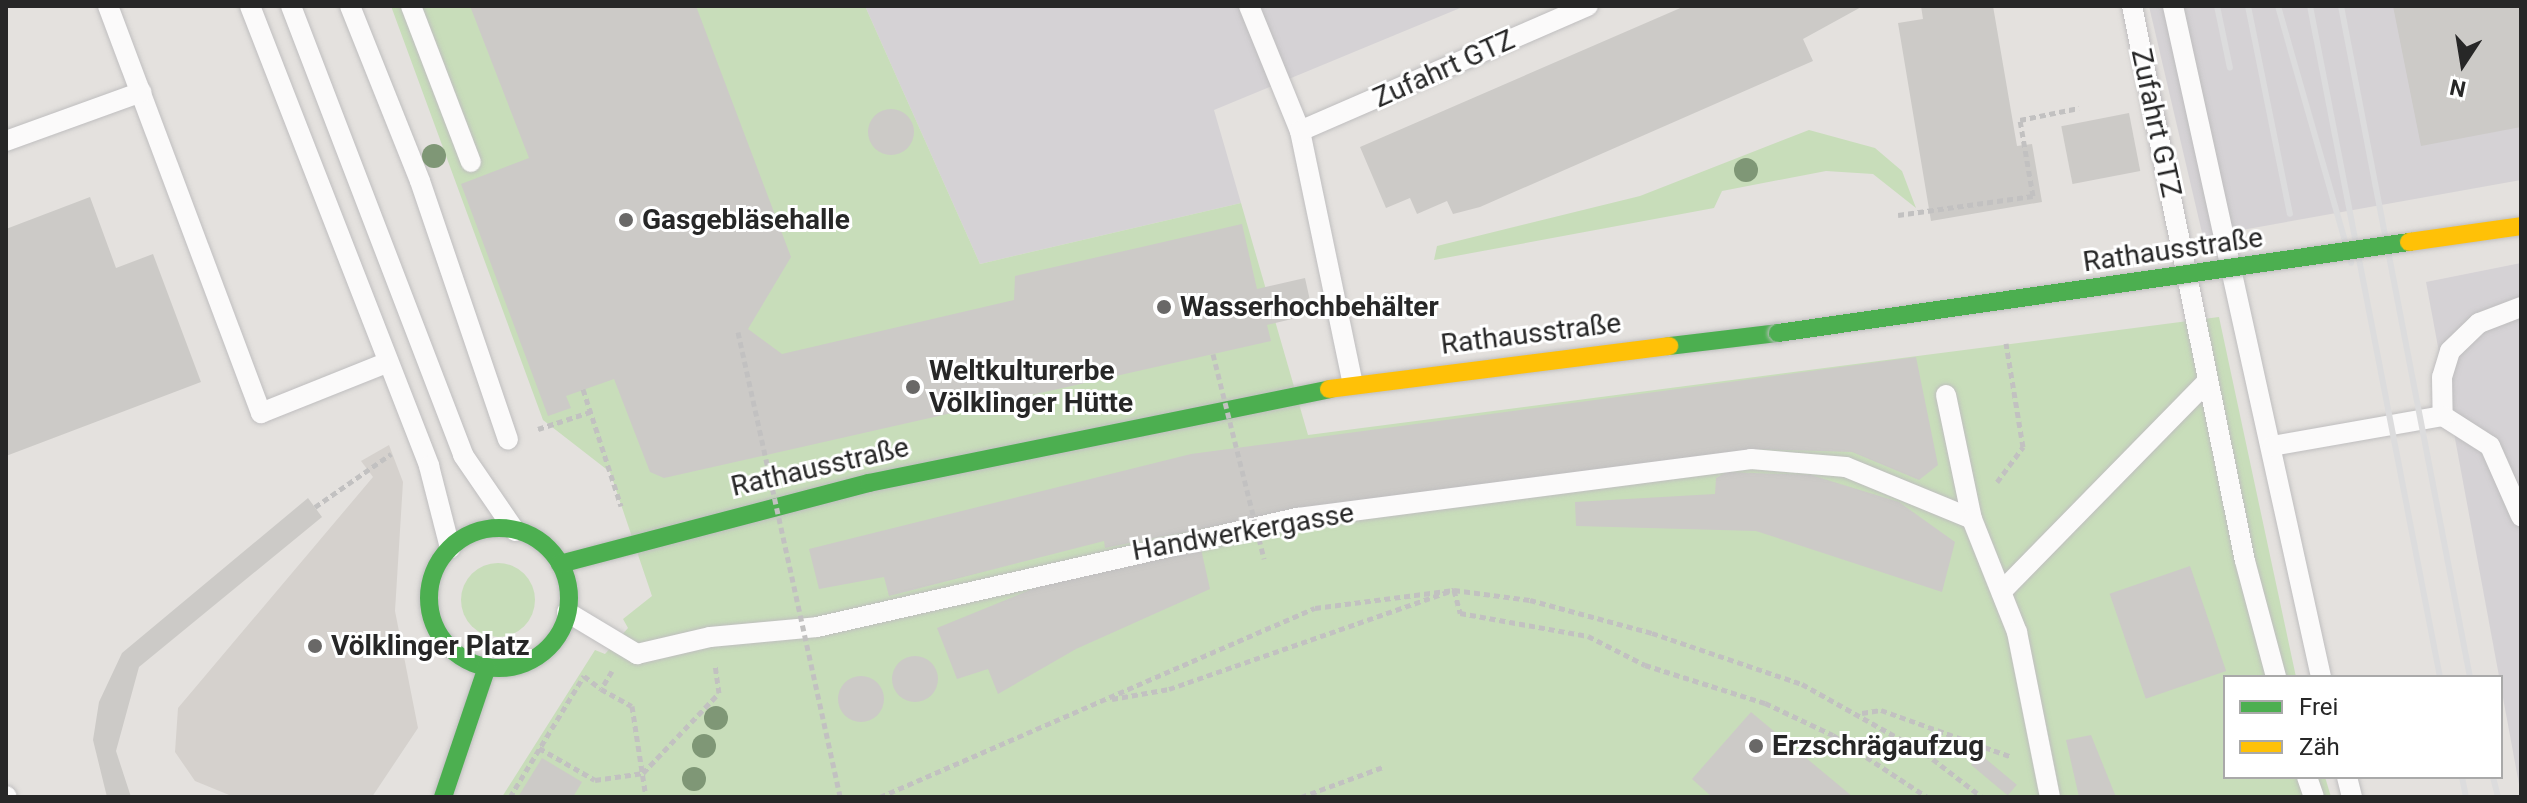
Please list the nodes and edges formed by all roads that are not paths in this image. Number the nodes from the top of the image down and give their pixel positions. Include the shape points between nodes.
1 (108, 6) edge
2 (250, 6) edge
3 (291, 6) edge
4 (350, 6) edge
5 (411, 6) edge
6 (1249, 6) edge
7 (1588, 6) edge
8 (2132, 6) edge
9 (2173, 6) edge
10 (141, 92) junction
11 (1300, 131) junction
12 (6, 141) edge
13 (471, 162) dead end
14 (2521, 226) edge
15 (2521, 307) edge
16 (386, 363) junction
17 (2208, 381) junction
18 (1353, 384) junction
19 (1946, 395) dead end
20 (2443, 416) junction
21 (508, 439) dead end
22 (2272, 446) junction
23 (2521, 516) edge
24 (1972, 519) junction
25 (515, 531) junction
26 (450, 548) junction
27 (560, 564) junction
28 (2002, 591) junction
29 (567, 612) junction
30 (487, 667) junction
31 (2276, 675) edge
32 (2321, 675) edge
33 (443, 797) edge
34 (2050, 797) edge

1 - 10 lane
2 - 16 lane
3 - 25 lane via 463,455
4 - 21 lane via 420,181
5 - 13 lane
6 - 11 lane
7 - 11 lane, Zufahrt GTZ
8 - 17 lane, Zufahrt GTZ
9 - 22 lane
10 - 12 lane
10 - 16 lane via 261,413
11 - 18 lane
14 - 18 main road, Rathausstraße, bridge via 1778,333
15 - 20 lane via 2479,323 2450,351
16 - 26 lane via 429,466
17 - 28 lane
17 - 31 lane, Zufahrt GTZ
18 - 27 main road, Rathausstraße via 869,483
19 - 24 lane
20 - 22 lane
20 - 23 lane via 2490,446
22 - 32 lane
24 - 28 lane
24 - 29 lane, Handwerkergasse via 1846,467 1751,459 1298,518 817,627 710,637 637,654
25 - 26 main road via 480,531
25 - 27 main road via 541,543
26 - 30 main road via 433,574 432,619 459,656
27 - 29 main road
28 - 34 lane via 2051,771
29 - 30 main road via 538,656
30 - 33 main road

